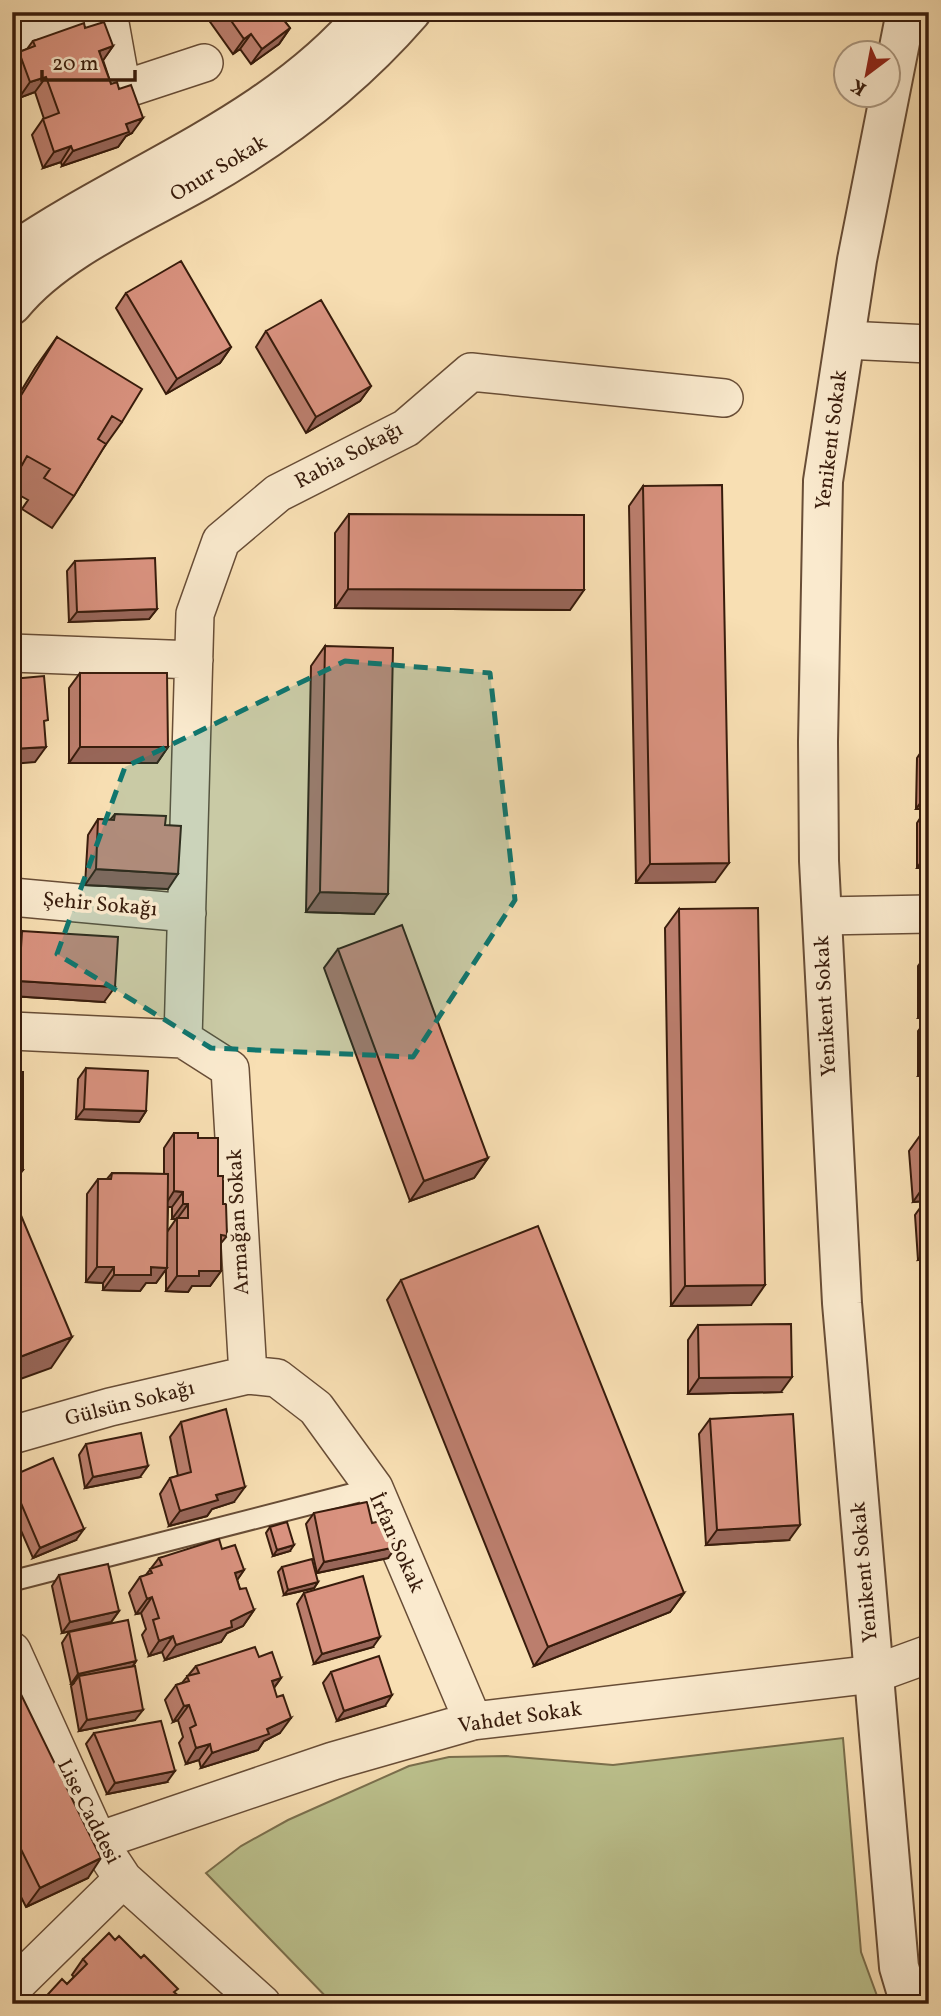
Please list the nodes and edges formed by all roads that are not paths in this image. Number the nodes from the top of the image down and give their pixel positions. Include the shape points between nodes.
1 (97, 12) edge
2 (108, 12) edge
3 (367, 12) edge
4 (411, 12) edge
5 (906, 12) edge
6 (12, 36) edge
7 (204, 63) dead end
8 (17, 241) edge
9 (12, 305) edge
10 (845, 340) junction
11 (929, 344) edge
12 (724, 398) dead end
13 (12, 653) edge
14 (194, 660) junction
15 (12, 897) edge
16 (187, 913) junction
17 (929, 914) edge
18 (822, 916) junction
19 (12, 1031) edge
20 (183, 1039) junction
21 (248, 1375) junction
22 (12, 1435) edge
23 (374, 1488) junction
24 (12, 1581) edge
25 (12, 1651) edge
26 (929, 1654) edge
27 (874, 1674) junction
28 (473, 1721) junction
29 (98, 1841) junction
30 (123, 1879) junction
31 (12, 1988) edge
32 (262, 2004) edge
33 (910, 2004) edge

1 - 6 street
2 - 7 street via 122,90
3 - 8 street, Onur Sokak via 313,64 192,150
4 - 9 street, Onur Sokak via 363,64 288,128 97,239 30,283
5 - 10 street, Yenikent Sokak
10 - 11 street
10 - 18 street, Yenikent Sokak via 823,481 818,741
12 - 14 street, Rabia Sokağı via 471,372 406,428 278,493 221,541 195,614
13 - 14 street
14 - 16 street, Rabia Sokağı
15 - 16 street, Şehir Sokağı
16 - 20 street, Rabia Sokağı
17 - 18 street
18 - 27 street, Yenikent Sokak via 842,1303
19 - 20 street
20 - 21 street, Armağan Sokak via 230,1069
21 - 22 street, Gülsün Sokağı
21 - 23 street, İrfan Sokak via 277,1378 296,1391 331,1426
23 - 24 lane
23 - 28 street, İrfan Sokak
25 - 29 street, Lise Caddesi
26 - 27 street, Vahdet Sokak
27 - 28 street, Vahdet Sokak
27 - 33 street, Yenikent Sokak via 899,1967
28 - 29 street, Vahdet Sokak via 333,1761
29 - 30 street, Lise Caddesi
30 - 31 street
30 - 32 street, Lise Caddesi

